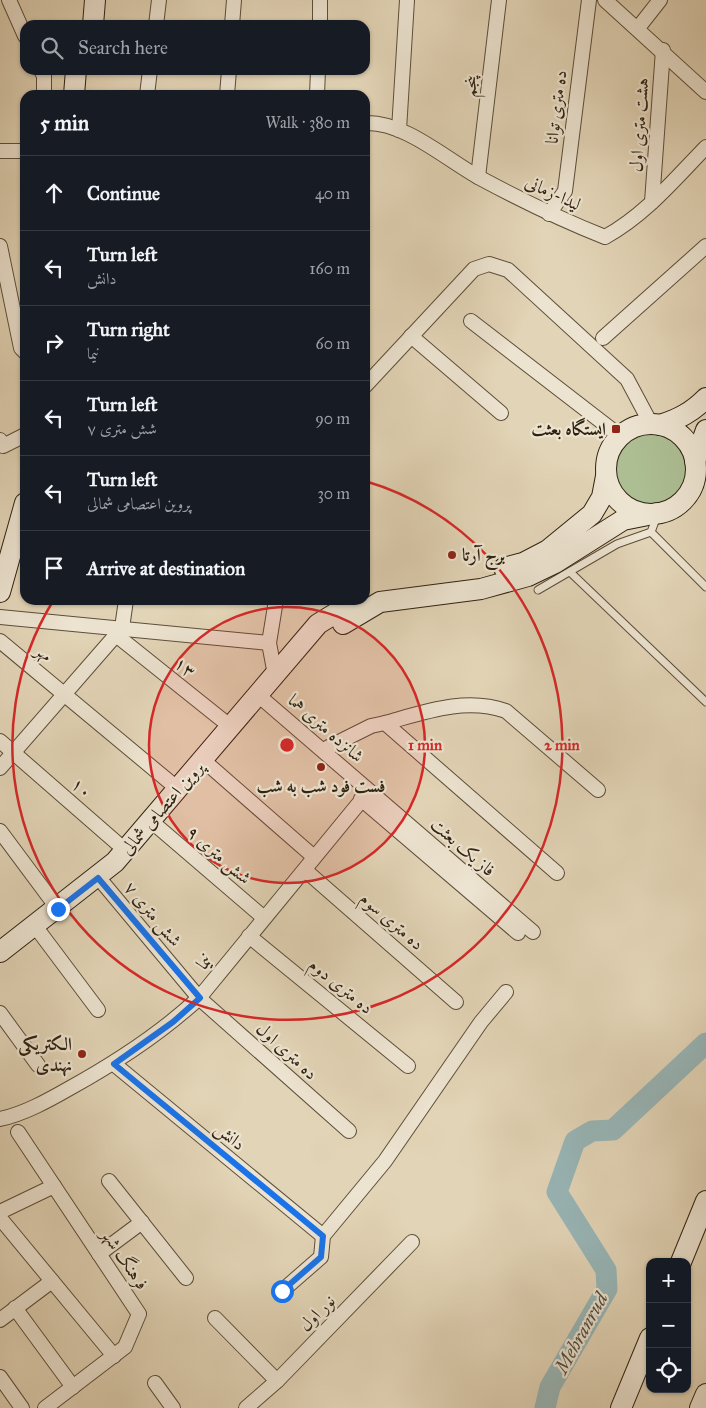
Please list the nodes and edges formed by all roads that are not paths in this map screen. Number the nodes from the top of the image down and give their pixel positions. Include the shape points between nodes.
1 (9, 0) edge
2 (82, 0) edge
3 (95, 0) edge
4 (159, 0) edge
5 (234, 0) edge
6 (320, 0) edge
7 (407, 0) edge
8 (499, 0) edge
9 (589, 0) edge
10 (605, 0) edge
11 (660, 0) edge
12 (80, 20) edge
13 (93, 20) edge
14 (157, 20) edge
15 (232, 20) edge
16 (320, 20) edge
17 (20, 25) edge
18 (638, 28) junction
19 (663, 50) junction
20 (44, 75) edge
21 (76, 75) edge
22 (90, 75) edge
23 (149, 75) edge
24 (229, 75) edge
25 (318, 75) edge
26 (44, 90) edge
27 (74, 90) edge
28 (88, 90) edge
29 (148, 90) edge
30 (227, 90) edge
31 (317, 90) edge
32 (706, 92) edge
33 (370, 122) edge
34 (399, 130) junction
35 (706, 147) edge
36 (20, 150) edge
37 (0, 151) edge
38 (478, 177) junction
39 (652, 202) junction
40 (549, 214) junction
41 (0, 246) edge
42 (706, 246) edge
43 (471, 321) dead end
44 (411, 336) junction
45 (603, 338) dead end
46 (20, 343) edge
47 (370, 381) edge
48 (706, 398) edge
49 (501, 413) dead end
50 (656, 424) junction
51 (706, 430) edge
52 (620, 436) junction
53 (20, 437) edge
54 (1, 443) edge
55 (695, 461) junction
56 (606, 476) junction
57 (658, 513) junction
58 (651, 532) junction
59 (20, 534) edge
60 (570, 572) junction
61 (706, 587) edge
62 (538, 590) dead end
63 (0, 592) edge
64 (370, 592) edge
65 (125, 605) edge
66 (275, 605) edge
67 (349, 605) edge
68 (0, 617) edge
69 (119, 632) junction
70 (0, 641) edge
71 (303, 642) junction
72 (269, 643) junction
73 (275, 675) junction
74 (64, 694) junction
75 (258, 695) junction
76 (706, 702) edge
77 (385, 724) junction
78 (230, 727) junction
79 (0, 741) edge
80 (324, 750) junction
81 (13, 753) junction
82 (203, 760) junction
83 (0, 768) edge
84 (178, 789) junction
85 (598, 790) dead end
86 (365, 795) junction
87 (151, 821) junction
88 (0, 831) edge
89 (126, 850) junction
90 (314, 857) junction
91 (305, 870) junction
92 (557, 874) dead end
93 (98, 878) junction
94 (58, 909) junction
95 (263, 917) junction
96 (34, 926) junction
97 (534, 932) dead end
98 (518, 933) dead end
99 (249, 936) junction
100 (0, 952) edge
101 (506, 992) dead end
102 (200, 998) junction
103 (456, 1002) dead end
104 (98, 1010) dead end
105 (0, 1013) edge
106 (114, 1064) junction
107 (38, 1065) dead end
108 (408, 1066) dead end
109 (0, 1119) edge
110 (349, 1131) dead end
111 (18, 1132) dead end
112 (109, 1180) dead end
113 (54, 1186) junction
114 (706, 1201) edge
115 (0, 1212) edge
116 (0, 1218) edge
117 (142, 1222) junction
118 (323, 1236) junction
119 (412, 1242) dead end
120 (99, 1254) junction
121 (683, 1258) edge
122 (186, 1278) dead end
123 (52, 1281) junction
124 (282, 1291) dead end
125 (15, 1308) junction
126 (215, 1318) dead end
127 (0, 1320) edge
128 (646, 1348) edge
129 (114, 1356) junction
130 (0, 1377) edge
131 (277, 1381) junction
132 (154, 1383) dead end
133 (73, 1387) junction
134 (706, 1394) edge
135 (22, 1408) edge
136 (45, 1408) edge
137 (173, 1408) edge
138 (246, 1408) edge
139 (621, 1408) edge
140 (700, 1408) edge

1 - 17 street
2 - 12 main road
3 - 13 main road
4 - 14 street
5 - 15 street
6 - 16 street
7 - 34 street
8 - 38 street, پنجم
9 - 40 street, ده متری توانا via 565,190
10 - 18 street
11 - 18 street
18 - 19 street
19 - 32 street
19 - 39 street, هشت متری اول
20 - 26 street
21 - 27 main road
22 - 28 main road
23 - 29 street
24 - 30 street
25 - 31 street
33 - 34 street, لیدا-زمانی
34 - 38 street, لیدا-زمانی
35 - 39 street, لیدا-زمانی
36 - 37 street
38 - 40 street, لیدا-زمانی
39 - 40 street, لیدا-زمانی via 626,225 605,237
41 - 46 street
42 - 45 street
43 - 52 street
44 - 47 street
44 - 49 street
44 - 50 street via 474,269 489,264 508,270 627,379
48 - 50 main road via 693,411 678,419
50 - 52 main road via 632,428
50 - 55 main road via 673,429 683,438
51 - 55 main road
52 - 56 main road via 606,462
53 - 54 street
55 - 57 main road via 691,489 677,505
56 - 57 main road via 619,501 631,509
56 - 64 main road via 602,496 592,514 548,550 523,563 478,576
57 - 58 lane
57 - 71 main road via 623,520 556,563 528,576 481,589 380,602 323,636
58 - 60 lane via 617,544
58 - 61 lane
59 - 63 main road
60 - 62 lane
60 - 76 lane
65 - 69 street
66 - 72 street
67 - 71 main road, پروین اعتصامی شمالی via 318,624
68 - 69 street
69 - 72 street
69 - 74 street
69 - 78 street, ۱۳
70 - 74 street, مهر
71 - 73 main road, پروین اعتصامی شمالی
72 - 73 street
73 - 75 main road, پروین اعتصامی شمالی
74 - 81 street
74 - 84 street, مهر
75 - 78 main road, پروین اعتصامی شمالی
75 - 80 street, شانزده متری هما
77 - 80 street via 370,726
77 - 85 street via 448,706 490,706 506,711
77 - 92 street
78 - 82 main road, پروین اعتصامی شمالی
79 - 81 street, ۱۰
80 - 86 street, شانزده متری هما
81 - 83 street
81 - 89 street, ۱۰
82 - 84 main road, پروین اعتصامی شمالی
82 - 90 street
84 - 87 main road, پروین اعتصامی شمالی
86 - 90 street, نیما
86 - 97 street, فاز یک بعثت
86 - 98 street
87 - 89 main road, پروین اعتصامی شمالی
87 - 95 street, ۹ شش متری
88 - 94 street
89 - 93 main road, پروین اعتصامی شمالی
90 - 91 street, نیما
91 - 95 street, نیما
91 - 103 street, ده متری سوم
93 - 94 main road, پروین اعتصامی شمالی
93 - 102 street, ۷ شش متری
94 - 96 main road, پروین اعتصامی شمالی
95 - 99 street, نیما
96 - 100 main road, پروین اعتصامی شمالی
96 - 104 street
99 - 102 street, نیما
99 - 108 street, ده متری دوم
101 - 118 street via 481,1022 385,1161
102 - 106 street, نیما via 173,1022
102 - 110 street, ده متری اول
105 - 107 street
106 - 109 street, نیما via 54,1098
106 - 118 street, دانش
111 - 113 street, فرهنگ شهر
112 - 117 street
113 - 115 street
113 - 120 street, فرهنگ شهر
114 - 121 main road
116 - 123 street
117 - 120 street
117 - 122 street
118 - 124 street via 321,1257
119 - 131 street, نور اول
120 - 129 street, فرهنگ شهر via 139,1314 125,1347
123 - 125 street
123 - 129 street
125 - 127 street
125 - 133 street
126 - 131 street
128 - 139 main road
129 - 133 street, فرهنگ شهر
130 - 135 street
131 - 138 street, نور اول
132 - 137 street
133 - 136 street, فرهنگ شهر
134 - 140 main road

